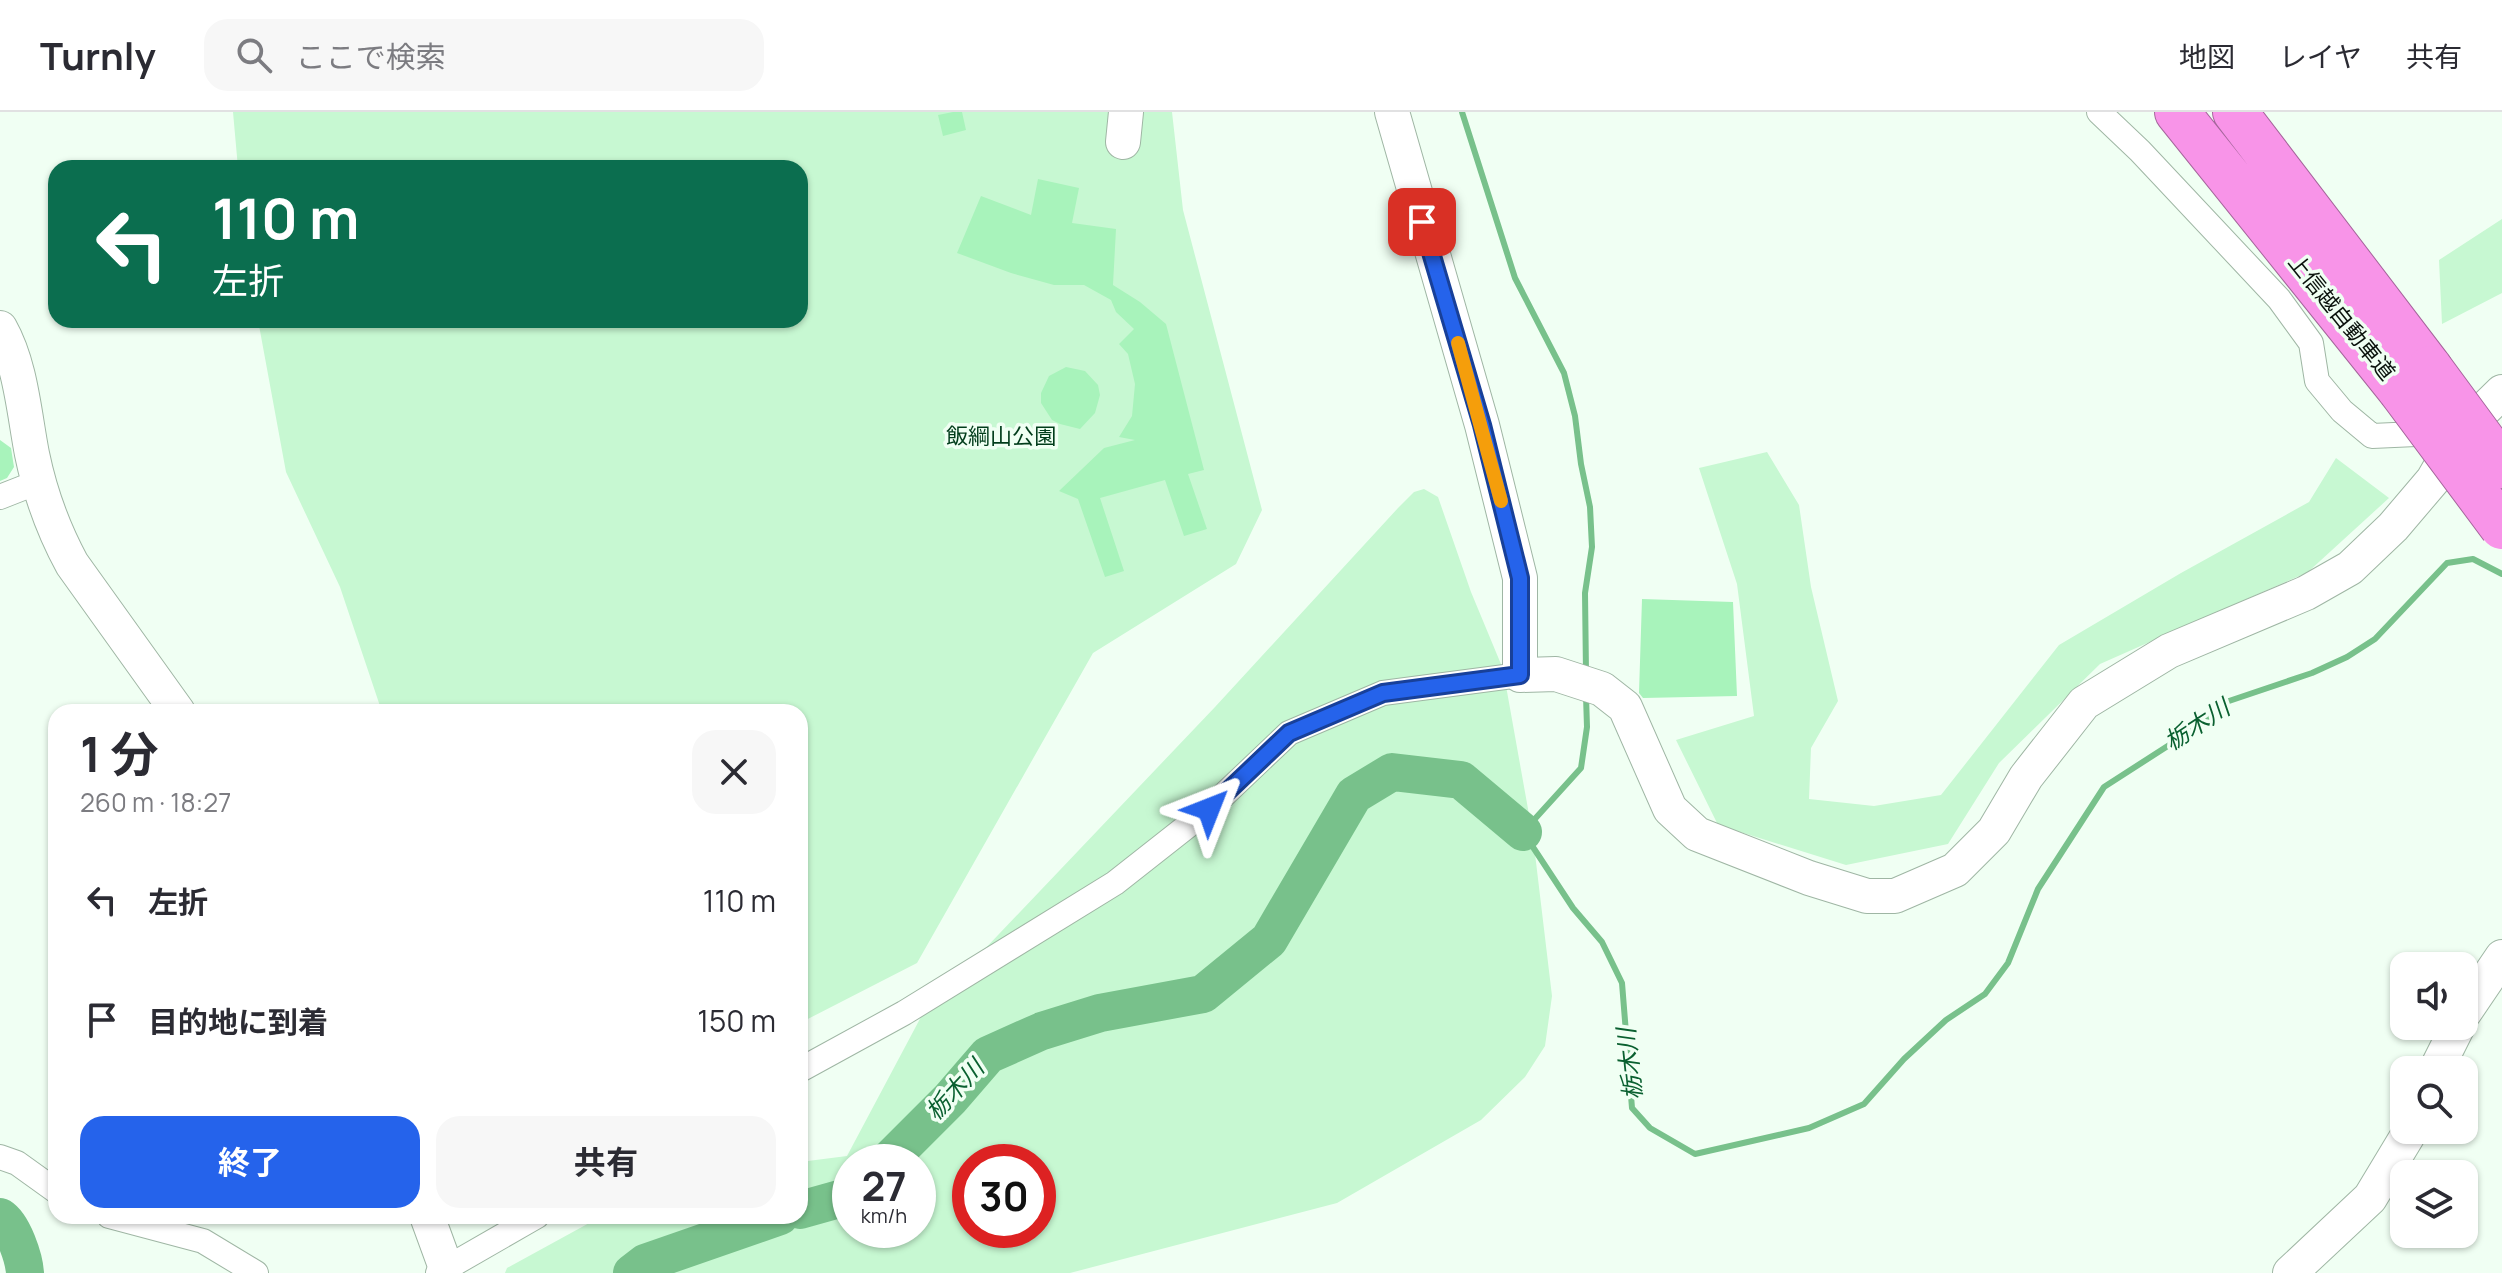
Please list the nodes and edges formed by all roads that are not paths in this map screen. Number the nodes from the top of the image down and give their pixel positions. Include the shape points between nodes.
1 (1392, 112) edge
2 (2099, 112) edge
3 (2177, 112) edge
4 (2235, 112) edge
5 (0, 328) edge
6 (2415, 379) junction
7 (2502, 392) edge
8 (2460, 433) junction
9 (2502, 466) edge
10 (38, 482) junction
11 (0, 497) edge
12 (2502, 527) edge
13 (1520, 675) junction
14 (172, 704) edge
15 (2502, 957) edge
16 (2478, 992) edge
17 (808, 1066) edge
18 (2403, 1144) edge
19 (0, 1157) edge
20 (48, 1185) edge
21 (139, 1224) edge
22 (429, 1224) edge
23 (523, 1224) edge
24 (442, 1270) edge
25 (256, 1273) edge
26 (2290, 1273) edge

1 - 13 street via 1520,578
2 - 8 street via 2279,299 2311,343 2317,381 2342,411 2372,436
3 - 6 highway, 上信越自動車道
4 - 6 highway, 上信越自動車道
5 - 10 street via 17,376
6 - 9 highway, 上信越自動車道, bridge
6 - 12 highway, 上信越自動車道, bridge
7 - 8 street
8 - 13 street via 2433,480 2350,568 2306,593 2169,651 2084,703 2026,777 1994,831 1955,870 1895,896 1867,896 1809,878 1697,834 1670,809 1625,707 1602,689 1556,674
10 - 11 street
10 - 14 street via 72,564
13 - 17 street via 1383,693 1289,733 1209,809 1115,883
15 - 16 street
18 - 26 street via 2370,1198
19 - 20 street
21 - 25 street via 203,1241
22 - 24 street
23 - 24 street

